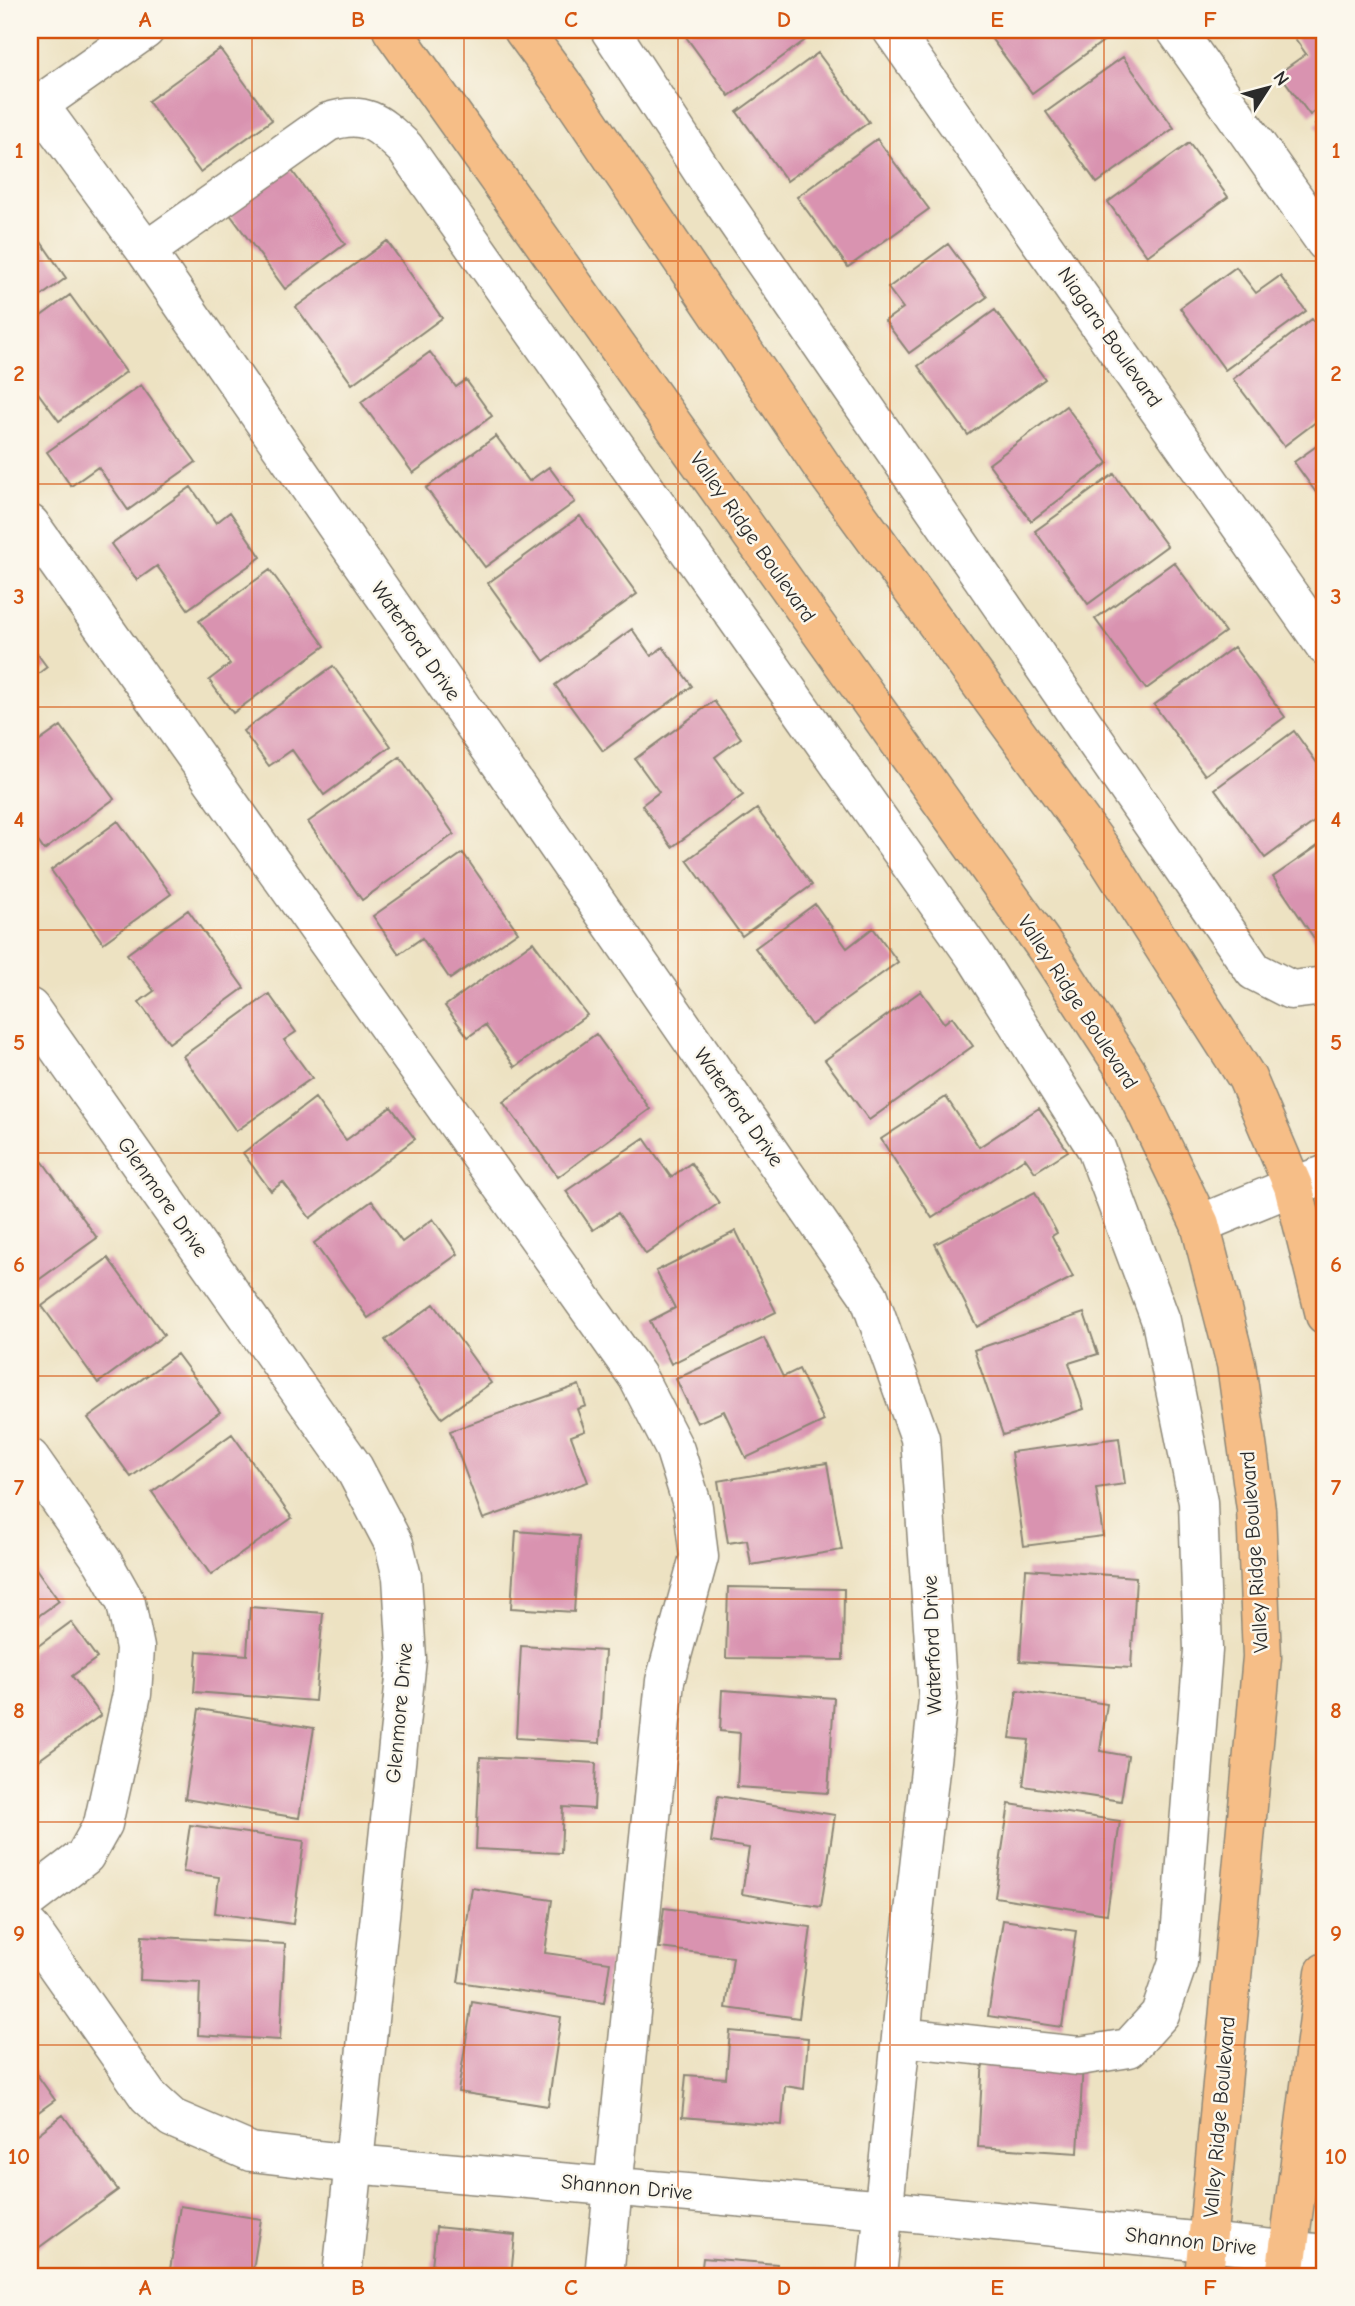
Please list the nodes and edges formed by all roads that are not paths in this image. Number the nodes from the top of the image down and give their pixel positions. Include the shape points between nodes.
1 (145, 30) edge
2 (392, 30) edge
3 (523, 30) edge
4 (610, 30) edge
5 (892, 30) edge
6 (1176, 30) edge
7 (34, 108) edge
8 (1325, 242) edge
9 (146, 251) junction
10 (30, 524) edge
11 (1325, 646) edge
12 (1325, 986) edge
13 (30, 1008) edge
14 (1309, 1180) edge
15 (1200, 1224) junction
16 (1325, 1315) edge
17 (30, 1458) edge
18 (30, 1898) edge
19 (30, 1928) edge
20 (1325, 1972) edge
21 (901, 2037) junction
22 (353, 2164) junction
23 (613, 2186) junction
24 (885, 2210) junction
25 (1206, 2259) edge
26 (1300, 2260) edge
27 (342, 2276) edge
28 (604, 2276) edge
29 (877, 2276) edge

1 - 7 street
2 - 15 main road, Valley Ridge Boulevard via 1053,958 1127,1072
3 - 14 main road via 821,464 1101,849
4 - 12 street via 716,192 1254,971 1290,990
5 - 11 street, Niagara Boulevard
6 - 8 street
7 - 9 street, Waterford Drive
9 - 21 street, Waterford Drive via 869,1296 920,1438 938,1699
9 - 21 street via 328,122 347,116 367,119 405,148 977,959 1096,1147 1161,1321 1198,1502 1203,1650 1178,1962 1160,2014 1129,2048 1079,2056
10 - 23 street via 637,1376 675,1450 693,1507 699,1557 665,1681
13 - 22 street, Glenmore Drive via 354,1468 394,1544 402,1577 407,1659
14 - 15 street
14 - 16 main road
15 - 25 main road, Valley Ridge Boulevard via 1237,1364 1256,1509 1262,1657
17 - 18 street via 126,1602 135,1648 132,1694 103,1824 85,1856
19 - 22 street, Shannon Drive via 148,2096 172,2118 251,2152
20 - 26 main road
21 - 24 street, Waterford Drive
22 - 23 street, Shannon Drive
22 - 27 street, Glenmore Drive
23 - 24 street, Shannon Drive
23 - 28 street
24 - 25 street, Shannon Drive
24 - 29 street, Waterford Drive
25 - 26 street, Shannon Drive

